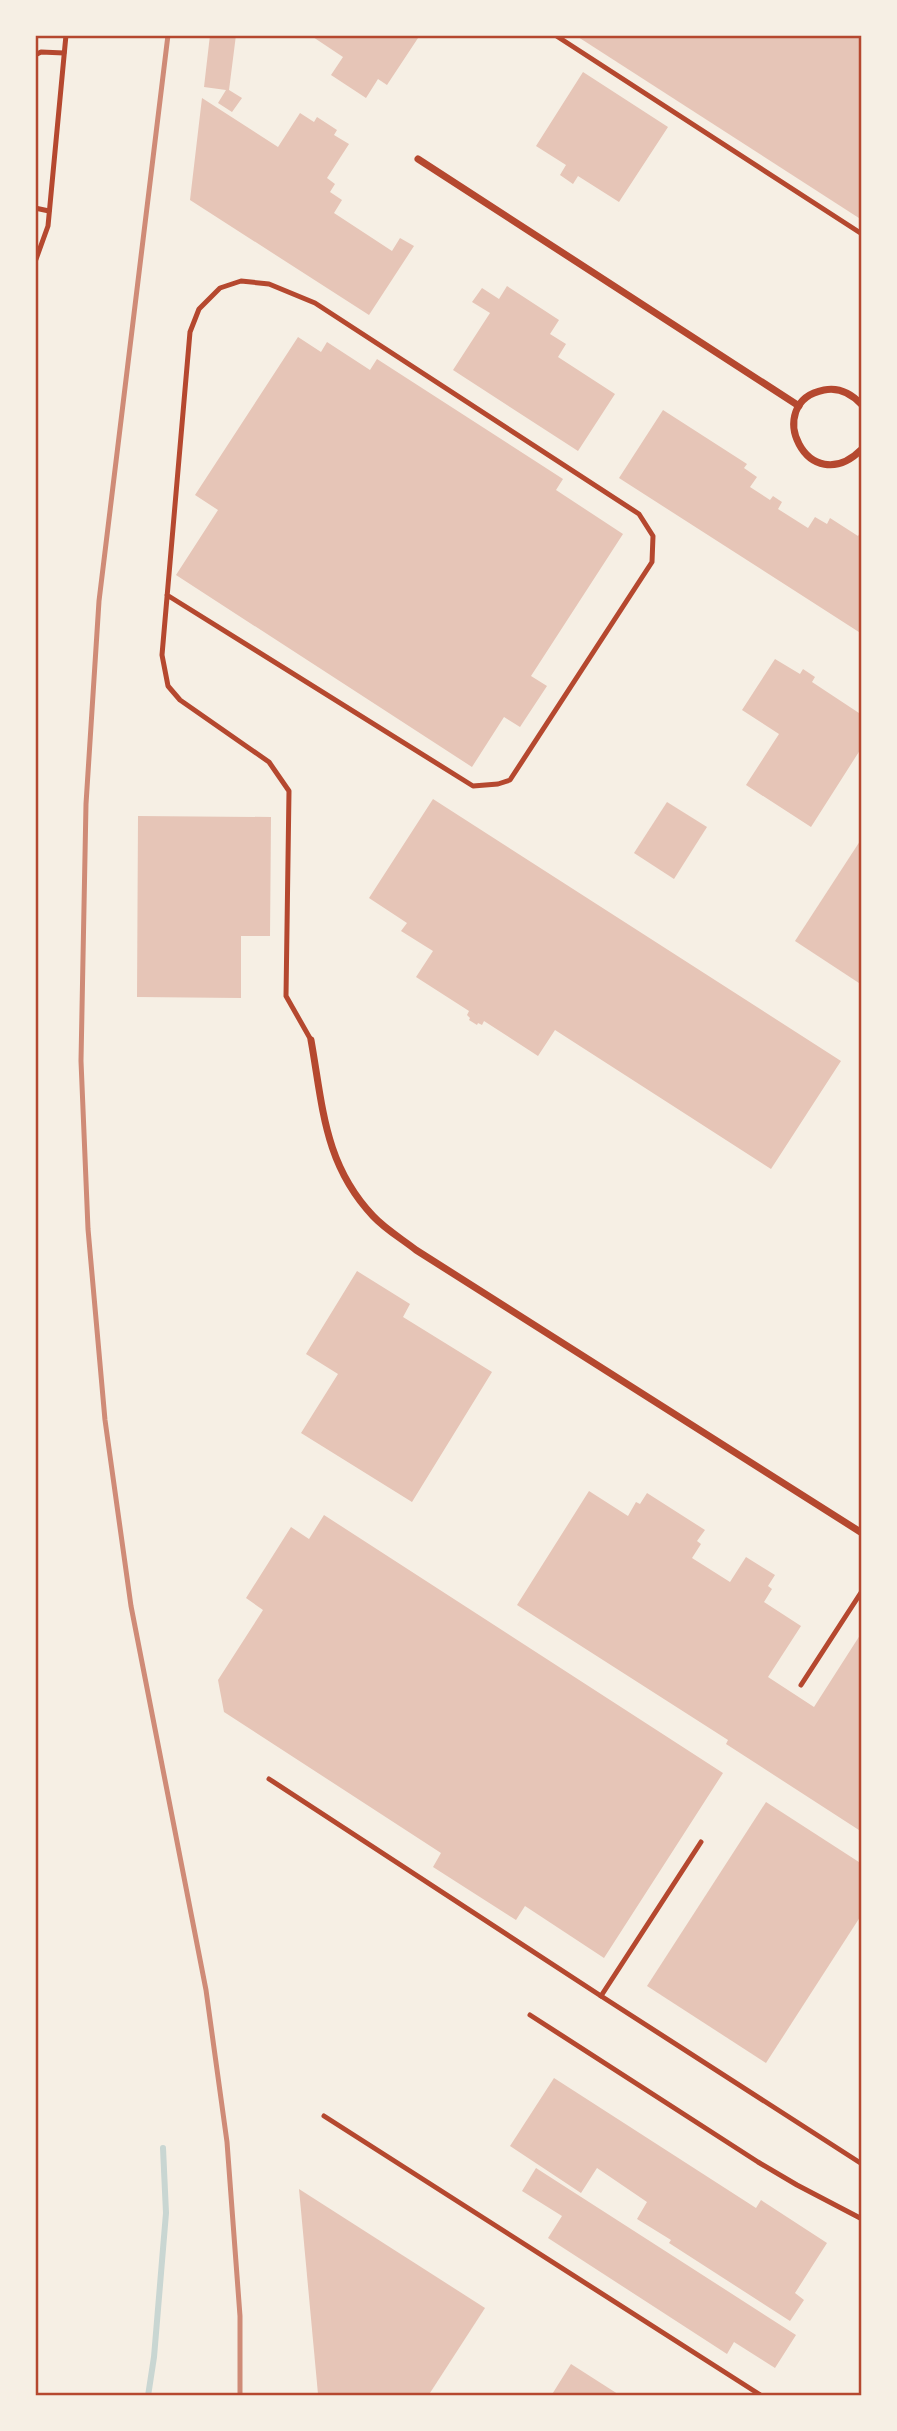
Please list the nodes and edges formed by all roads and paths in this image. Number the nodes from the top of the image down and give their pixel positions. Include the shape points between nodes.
1 (66, 35) edge
2 (555, 35) edge
3 (64, 53) junction
4 (35, 55) edge
5 (418, 159) dead end
6 (35, 208) edge
7 (49, 211) junction
8 (862, 234) edge
9 (35, 262) edge
10 (862, 405) edge
11 (799, 406) junction
12 (35, 442) edge
13 (862, 449) edge
14 (35, 455) edge
15 (167, 595) junction
16 (311, 1040) joint
17 (862, 1533) edge
18 (862, 1591) edge
19 (800, 1685) dead end
20 (269, 1779) dead end
21 (701, 1842) dead end
22 (601, 1996) junction
23 (530, 2015) dead end
24 (324, 2116) dead end
25 (862, 2164) edge
26 (862, 2219) edge
27 (761, 2396) edge

1 - 3 lane
2 - 8 lane
3 - 4 lane
3 - 7 lane
5 - 11 street
6 - 7 lane
7 - 9 lane via 45,239
10 - 11 street via 842,390 830,389 807,397
11 - 13 street via 793,431 805,454 815,461 841,463
12 - 14 lane
15 - 15 lane via 473,786 498,784 510,780 652,562 653,536 639,514 315,303 269,284 241,281 220,288 199,309 190,332
15 - 16 lane via 162,655 168,685 180,700 268,762 289,791 286,996
16 - 17 street via 330,1146 344,1179 374,1218 416,1250
18 - 19 lane
20 - 22 lane
21 - 22 lane
22 - 25 lane
23 - 26 lane via 758,2162
24 - 27 lane

